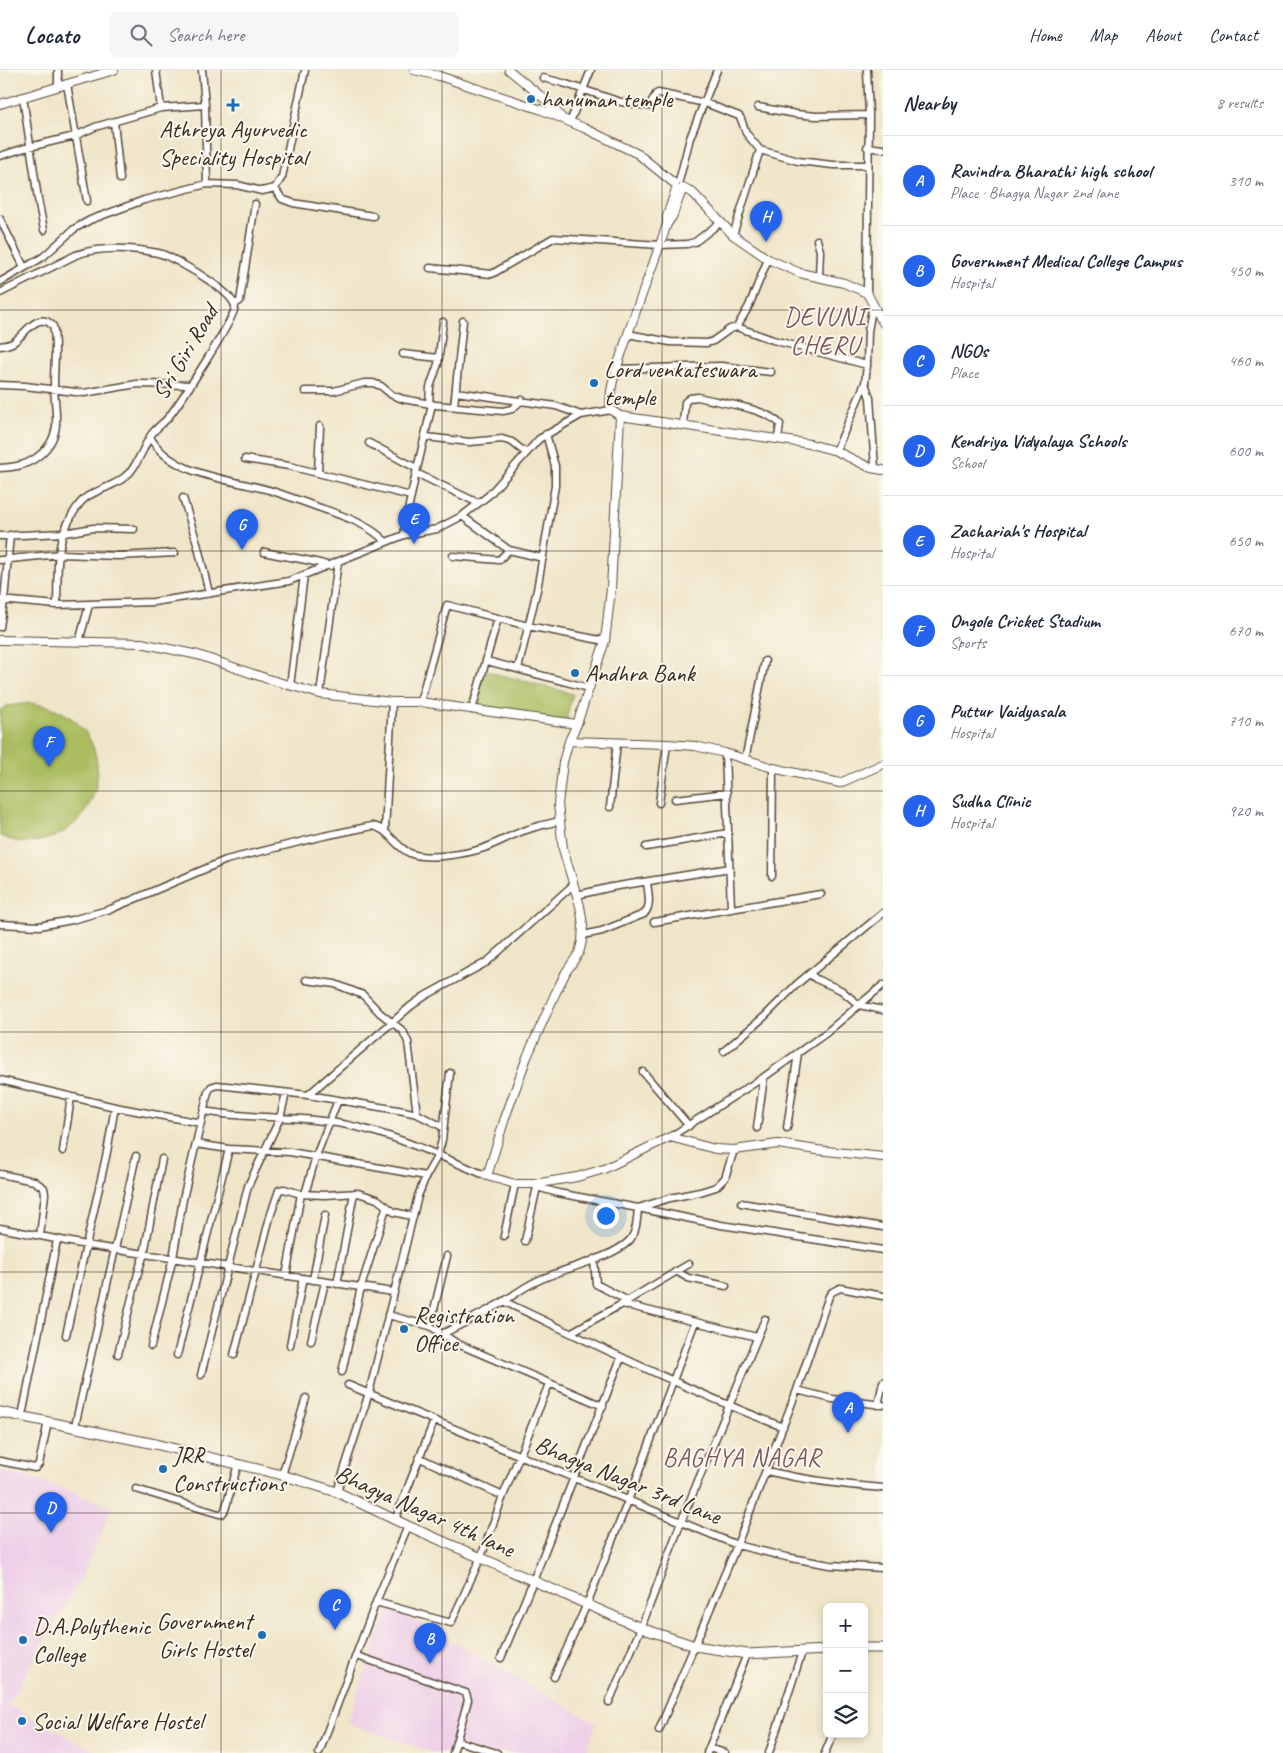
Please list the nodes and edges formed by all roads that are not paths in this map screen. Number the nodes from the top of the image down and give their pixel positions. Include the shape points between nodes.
1 (58, 70) edge
2 (114, 70) edge
3 (156, 70) edge
4 (202, 70) edge
5 (305, 70) edge
6 (414, 70) edge
7 (509, 70) edge
8 (591, 70) edge
9 (717, 70) edge
10 (867, 70) edge
11 (543, 78) dead end
12 (67, 84) junction
13 (58, 86) junction
14 (583, 90) junction
15 (23, 97) junction
16 (705, 103) junction
17 (0, 104) edge
18 (205, 105) junction
19 (758, 106) dead end
20 (161, 108) junction
21 (868, 115) junction
22 (567, 121) junction
23 (114, 122) junction
24 (75, 136) junction
25 (30, 147) junction
26 (868, 147) junction
27 (883, 149) edge
28 (760, 150) junction
29 (0, 156) edge
30 (867, 166) junction
31 (120, 178) dead end
32 (207, 184) junction
33 (679, 186) junction
34 (275, 188) junction
35 (86, 202) dead end
36 (256, 204) dead end
37 (374, 216) dead end
38 (0, 219) edge
39 (721, 222) junction
40 (44, 230) dead end
41 (733, 235) junction
42 (817, 240) dead end
43 (660, 245) junction
44 (768, 259) junction
45 (24, 267) junction
46 (430, 268) dead end
47 (819, 277) junction
48 (0, 282) edge
49 (0, 293) edge
50 (867, 293) junction
51 (235, 304) junction
52 (873, 304) junction
53 (463, 321) dead end
54 (443, 322) dead end
55 (883, 323) edge
56 (737, 327) junction
57 (628, 334) junction
58 (0, 346) edge
59 (403, 354) dead end
60 (439, 358) junction
61 (867, 365) junction
62 (616, 369) junction
63 (771, 372) dead end
64 (864, 383) junction
65 (0, 385) edge
66 (191, 385) junction
67 (54, 390) junction
68 (305, 391) dead end
69 (456, 392) junction
70 (522, 400) junction
71 (430, 404) junction
72 (454, 406) junction
73 (611, 410) junction
74 (580, 415) junction
75 (620, 416) junction
76 (684, 425) junction
77 (320, 426) dead end
78 (546, 434) junction
79 (150, 437) junction
80 (426, 437) junction
81 (778, 439) junction
82 (369, 443) dead end
83 (836, 451) junction
84 (526, 453) junction
85 (245, 458) dead end
86 (0, 468) edge
87 (879, 469) edge
88 (416, 471) junction
89 (318, 473) junction
90 (411, 496) junction
91 (183, 498) dead end
92 (478, 503) junction
93 (462, 516) junction
94 (134, 529) dead end
95 (64, 533) junction
96 (10, 535) junction
97 (404, 535) junction
98 (0, 536) edge
99 (386, 542) junction
100 (509, 550) junction
101 (264, 552) dead end
102 (60, 554) junction
103 (175, 554) dead end
104 (453, 556) dead end
105 (542, 558) junction
106 (8, 559) junction
107 (0, 560) edge
108 (338, 562) junction
109 (330, 566) junction
110 (304, 575) junction
111 (209, 593) junction
112 (2, 601) edge
113 (57, 605) junction
114 (89, 605) junction
115 (498, 618) junction
116 (528, 626) junction
117 (0, 628) edge
118 (0, 640) edge
119 (606, 641) junction
120 (78, 642) junction
121 (487, 661) junction
122 (765, 661) dead end
123 (518, 669) junction
124 (290, 686) junction
125 (589, 688) junction
126 (320, 694) junction
127 (392, 702) junction
128 (420, 702) junction
129 (472, 710) junction
130 (576, 724) junction
131 (569, 741) junction
132 (617, 744) junction
133 (667, 744) junction
134 (726, 753) junction
135 (745, 760) junction
136 (883, 764) edge
137 (773, 768) junction
138 (727, 793) junction
139 (675, 799) dead end
140 (659, 803) dead end
141 (610, 807) dead end
142 (559, 821) junction
143 (385, 830) junction
144 (728, 833) junction
145 (646, 847) dead end
146 (730, 868) junction
147 (772, 876) dead end
148 (647, 882) junction
149 (573, 885) junction
150 (821, 894) dead end
151 (577, 895) junction
152 (731, 908) junction
153 (883, 913) edge
154 (654, 922) dead end
155 (0, 924) edge
156 (583, 935) junction
157 (810, 974) junction
158 (306, 980) dead end
159 (883, 985) edge
160 (859, 1005) junction
161 (883, 1010) edge
162 (393, 1023) junction
163 (724, 1051) dead end
164 (798, 1053) junction
165 (643, 1072) dead end
166 (450, 1073) dead end
167 (764, 1077) junction
168 (0, 1080) edge
169 (286, 1093) junction
170 (308, 1095) junction
171 (71, 1097) junction
172 (338, 1100) junction
173 (115, 1107) junction
174 (204, 1111) junction
175 (417, 1114) junction
176 (280, 1118) junction
177 (330, 1122) junction
178 (201, 1123) junction
179 (689, 1126) junction
180 (443, 1127) junction
181 (757, 1128) dead end
182 (787, 1128) dead end
183 (670, 1137) junction
184 (196, 1144) junction
185 (229, 1148) junction
186 (265, 1150) junction
187 (734, 1150) junction
188 (63, 1151) dead end
189 (438, 1155) junction
190 (136, 1156) dead end
191 (316, 1156) junction
192 (883, 1157) edge
193 (162, 1159) dead end
194 (0, 1174) edge
195 (426, 1176) junction
196 (487, 1176) junction
197 (515, 1184) junction
198 (536, 1186) junction
199 (354, 1193) junction
200 (303, 1194) junction
201 (741, 1203) dead end
202 (386, 1208) junction
203 (638, 1208) junction
204 (325, 1214) dead end
205 (411, 1216) junction
206 (883, 1227) edge
207 (0, 1230) edge
208 (40, 1236) junction
209 (504, 1236) dead end
210 (57, 1240) junction
211 (525, 1241) dead end
212 (86, 1245) junction
213 (116, 1249) junction
214 (883, 1250) edge
215 (144, 1254) junction
216 (446, 1256) dead end
217 (173, 1258) junction
218 (594, 1259) junction
219 (200, 1262) junction
220 (689, 1264) dead end
221 (228, 1267) junction
222 (257, 1271) junction
223 (676, 1271) junction
224 (286, 1276) junction
225 (303, 1278) junction
226 (313, 1280) junction
227 (325, 1282) junction
228 (337, 1284) junction
229 (726, 1286) dead end
230 (361, 1287) junction
231 (393, 1292) junction
232 (883, 1296) edge
233 (503, 1301) junction
234 (625, 1302) junction
235 (388, 1315) junction
236 (765, 1319) dead end
237 (696, 1322) junction
238 (430, 1326) junction
239 (570, 1333) junction
240 (442, 1334) junction
241 (66, 1335) dead end
242 (758, 1337) junction
243 (311, 1341) dead end
244 (290, 1344) dead end
245 (151, 1346) dead end
246 (118, 1354) dead end
247 (176, 1355) dead end
248 (234, 1355) dead end
249 (621, 1358) junction
250 (342, 1372) dead end
251 (201, 1375) dead end
252 (673, 1380) junction
253 (883, 1382) edge
254 (549, 1384) junction
255 (348, 1385) dead end
256 (797, 1390) junction
257 (369, 1393) junction
258 (306, 1398) dead end
259 (880, 1405) edge
260 (603, 1406) junction
261 (729, 1406) junction
262 (0, 1412) edge
263 (22, 1416) junction
264 (434, 1421) junction
265 (48, 1422) junction
266 (75, 1426) junction
267 (782, 1427) junction
268 (520, 1457) junction
269 (420, 1458) junction
270 (0, 1461) edge
271 (238, 1464) junction
272 (766, 1471) junction
273 (282, 1475) junction
274 (574, 1478) junction
275 (883, 1488) edge
276 (136, 1489) dead end
277 (336, 1492) junction
278 (504, 1496) junction
279 (628, 1501) junction
280 (396, 1520) junction
281 (681, 1522) junction
282 (408, 1526) junction
283 (737, 1545) junction
284 (481, 1558) junction
285 (883, 1568) edge
286 (533, 1581) junction
287 (376, 1602) junction
288 (587, 1604) junction
289 (641, 1628) junction
290 (695, 1646) junction
291 (868, 1648) edge
292 (883, 1648) edge
293 (823, 1650) edge
294 (802, 1652) junction
295 (747, 1654) junction
296 (357, 1656) junction
297 (501, 1658) dead end
298 (554, 1677) dead end
299 (609, 1702) dead end
300 (659, 1730) dead end
301 (831, 1738) edge
302 (457, 1740) junction
303 (708, 1751) edge
304 (319, 1753) edge
305 (453, 1753) edge
306 (497, 1753) edge
307 (725, 1753) edge
308 (770, 1753) edge
309 (825, 1753) edge

1 - 13 street
2 - 12 street
3 - 20 street
4 - 18 street
5 - 34 street via 282,177
6 - 22 street via 542,110
7 - 22 street
8 - 14 street
9 - 16 street
10 - 21 street
11 - 14 street
12 - 13 street
12 - 24 street
13 - 15 street
14 - 16 street via 646,106 658,93
14 - 22 street
15 - 17 street
15 - 25 street
16 - 28 street via 739,116 746,133
16 - 33 street via 690,138
18 - 20 street
18 - 32 street
19 - 21 street via 816,116
20 - 23 street
21 - 26 street
22 - 33 street via 638,154
23 - 24 street
23 - 31 street
24 - 25 street
24 - 35 street
25 - 29 street
25 - 40 street
26 - 27 street
26 - 30 street
28 - 30 street via 798,161
28 - 41 street
30 - 50 street
32 - 34 street via 237,185 262,191
32 - 45 street via 144,200 90,220 74,229 43,257
33 - 39 street via 693,193
33 - 43 street via 672,217
34 - 37 street via 282,199 293,203
36 - 51 street via 240,301
38 - 45 street
39 - 41 street
39 - 43 street via 695,242
41 - 44 street
42 - 47 street
43 - 46 street via 553,238 492,274
43 - 57 street
44 - 47 street via 800,273
44 - 56 street
45 - 48 street
47 - 50 street
49 - 51 street, Sri Giri Road via 85,251 106,249 160,253 170,257 202,276
50 - 52 street
51 - 66 street, Sri Giri Road via 228,325
52 - 55 street
52 - 61 street
53 - 69 street
54 - 60 street
56 - 57 street via 707,343 670,342
56 - 61 street
57 - 62 street
58 - 67 street via 13,343 33,323 51,323 54,329
59 - 60 street
60 - 71 street via 430,387
61 - 64 street
62 - 63 street via 721,366
62 - 73 street
64 - 83 street
64 - 87 street via 870,398
65 - 67 street
66 - 67 street via 137,384 84,393
66 - 79 street, Sri Giri Road
67 - 86 street via 56,422 52,442 28,464
68 - 71 street via 334,391 373,383 392,395
69 - 70 street
69 - 72 street
70 - 72 street via 512,409 503,411
70 - 74 street via 556,406
71 - 72 street
71 - 80 street
73 - 74 street
73 - 75 street
74 - 78 street
75 - 76 street
75 - 119 street
76 - 81 street
76 - 81 street via 685,402 698,397 768,416 780,424
77 - 89 street
78 - 84 street
78 - 105 street via 555,486
79 - 95 street, Sri Giri Road via 131,471 87,497 72,515
79 - 99 street via 168,457 190,469 273,491 342,515
80 - 84 street via 470,442 502,439
80 - 88 street
81 - 83 street
82 - 88 street
83 - 87 street
84 - 92 street
85 - 89 street
88 - 90 street
88 - 92 street
89 - 90 street
90 - 97 street
91 - 111 street
92 - 93 street
93 - 97 street via 437,528
93 - 100 street
94 - 95 street via 93,528
95 - 96 street
95 - 102 street, Sri Giri Road
96 - 98 street
96 - 106 street
97 - 99 street
99 - 108 street
100 - 104 street via 499,560
100 - 105 street
101 - 109 street
102 - 103 street
102 - 106 street
102 - 113 street, Sri Giri Road
105 - 116 street
106 - 107 street
106 - 112 street
108 - 109 street
108 - 126 street
109 - 110 street
110 - 111 street via 289,581
110 - 124 street
111 - 114 street via 153,602
112 - 113 street
112 - 117 street
113 - 114 street
114 - 120 street
115 - 116 street
115 - 121 street
115 - 128 street via 446,605
116 - 119 street
116 - 123 street
118 - 120 street
119 - 125 street
120 - 124 street via 141,644 198,654
121 - 123 street
121 - 129 street
122 - 135 street
123 - 125 street
124 - 126 street
125 - 130 street
126 - 127 street
127 - 128 street
127 - 143 street
128 - 129 street
129 - 130 street
130 - 131 street
131 - 132 street
131 - 142 street via 561,779
132 - 133 street
132 - 141 street
133 - 134 street
133 - 140 street
134 - 135 street
134 - 138 street
135 - 137 street
136 - 137 street via 840,783
137 - 147 street
138 - 139 street
138 - 144 street
142 - 143 street via 453,855 412,854 398,846
142 - 149 street
143 - 155 street via 372,826 226,860 111,909 72,920 39,926
144 - 145 street
144 - 146 street
146 - 148 street
146 - 152 street
148 - 151 street
148 - 156 street via 649,905 644,914
149 - 151 street
149 - 162 street via 487,962 425,996
150 - 152 street
151 - 156 street
152 - 154 street
153 - 157 street
156 - 196 street via 579,953 566,972 527,1057
157 - 160 street via 842,990
157 - 163 street
158 - 162 street via 336,984 363,995
159 - 160 street
160 - 161 street
160 - 164 street
162 - 170 street
162 - 175 street via 403,1031 408,1042
164 - 167 street
164 - 182 street
165 - 179 street
166 - 180 street
167 - 179 street
167 - 181 street
168 - 171 street
169 - 170 street
169 - 174 street via 217,1085 210,1087
169 - 176 street
170 - 172 street
171 - 173 street
171 - 188 street
172 - 175 street
172 - 177 street
173 - 178 street
173 - 212 street
174 - 176 street
174 - 178 street
175 - 180 street
176 - 177 street
176 - 186 street
177 - 189 street via 356,1126
177 - 191 street
178 - 184 street
179 - 183 street
180 - 189 street
183 - 187 street via 715,1149
183 - 198 street via 604,1169
184 - 185 street
184 - 217 street
185 - 186 street
185 - 219 street
186 - 191 street
186 - 221 street via 248,1186
187 - 192 street via 778,1144
187 - 203 street via 726,1178 716,1186
189 - 195 street
189 - 196 street
190 - 213 street
191 - 195 street
191 - 200 street
193 - 215 street
194 - 208 street via 34,1182 44,1188
195 - 205 street
196 - 197 street
197 - 198 street
197 - 209 street
198 - 203 street
198 - 211 street
199 - 200 street
199 - 202 street via 377,1199
199 - 228 street
200 - 222 street via 284,1189 278,1192
200 - 224 street
201 - 206 street
202 - 205 street
202 - 230 street
203 - 214 street via 721,1225
203 - 218 street via 637,1223 629,1241
204 - 226 street
205 - 231 street
207 - 208 street
208 - 210 street
210 - 212 street
210 - 263 street
212 - 213 street
212 - 241 street
213 - 215 street
213 - 266 street via 96,1324
215 - 217 street
215 - 246 street
216 - 238 street
217 - 219 street
217 - 245 street
218 - 233 street via 550,1275
218 - 234 street via 596,1284
219 - 221 street
219 - 247 street
220 - 223 street
221 - 222 street
221 - 251 street
222 - 224 street
222 - 248 street
223 - 229 street via 688,1278
223 - 234 street
224 - 225 street
225 - 226 street
225 - 244 street
226 - 227 street
227 - 228 street
227 - 243 street
228 - 230 street
230 - 231 street
230 - 250 street
231 - 235 street
232 - 256 street via 840,1288 832,1292 824,1305
233 - 239 street
233 - 240 street
234 - 237 street
234 - 239 street
235 - 238 street
235 - 257 street
236 - 242 street
237 - 242 street
237 - 252 street
238 - 240 street
239 - 249 street
240 - 254 street
242 - 261 street
249 - 252 street
249 - 260 street
252 - 261 street
252 - 279 street
253 - 259 street
254 - 260 street
254 - 268 street
255 - 257 street, Bhagya Nagar 3rd Lane
256 - 259 street via 832,1399
256 - 267 street
257 - 264 street, Bhagya Nagar 3rd Lane
257 - 277 street
258 - 273 street
260 - 274 street
261 - 267 street
261 - 281 street
262 - 263 main road, Bhagya Nagar 4th lane
263 - 265 main road, Bhagya Nagar 4th lane
264 - 268 street, Bhagya Nagar 3rd Lane
264 - 269 street
265 - 266 main road, Bhagya Nagar 4th lane
265 - 270 street via 39,1464 35,1468
266 - 271 main road, Bhagya Nagar 4th lane
267 - 272 street
268 - 274 street, Bhagya Nagar 3rd Lane
268 - 278 street
269 - 278 street
269 - 280 street
271 - 273 main road, Bhagya Nagar 4th lane
271 - 276 street via 222,1514
272 - 275 street via 820,1482
272 - 283 street
273 - 277 main road, Bhagya Nagar 4th lane
274 - 279 street, Bhagya Nagar 3rd Lane
274 - 286 street
277 - 280 main road, Bhagya Nagar 4th lane
278 - 284 street
279 - 281 street, Bhagya Nagar 3rd Lane
279 - 288 street
280 - 282 main road, Bhagya Nagar 4th lane
281 - 283 street, Bhagya Nagar 3rd Lane
281 - 289 street
282 - 284 main road, Bhagya Nagar 4th lane
282 - 287 street
283 - 285 street, Bhagya Nagar 3rd Lane via 830,1565
283 - 290 street
284 - 286 main road, Bhagya Nagar 4th lane
284 - 287 street via 451,1623
286 - 288 main road, Bhagya Nagar 4th lane
286 - 297 street
287 - 296 street
288 - 289 main road, Bhagya Nagar 4th lane
288 - 298 street
289 - 290 main road, Bhagya Nagar 4th lane
289 - 299 street
290 - 295 main road, Bhagya Nagar 4th lane
290 - 300 street
291 - 292 main road
293 - 294 main road, Bhagya Nagar 4th lane
294 - 295 main road, Bhagya Nagar 4th lane
294 - 308 street
295 - 303 street
296 - 302 street via 466,1693 468,1700
296 - 304 street
301 - 309 street
302 - 305 street
302 - 306 street
303 - 307 street

